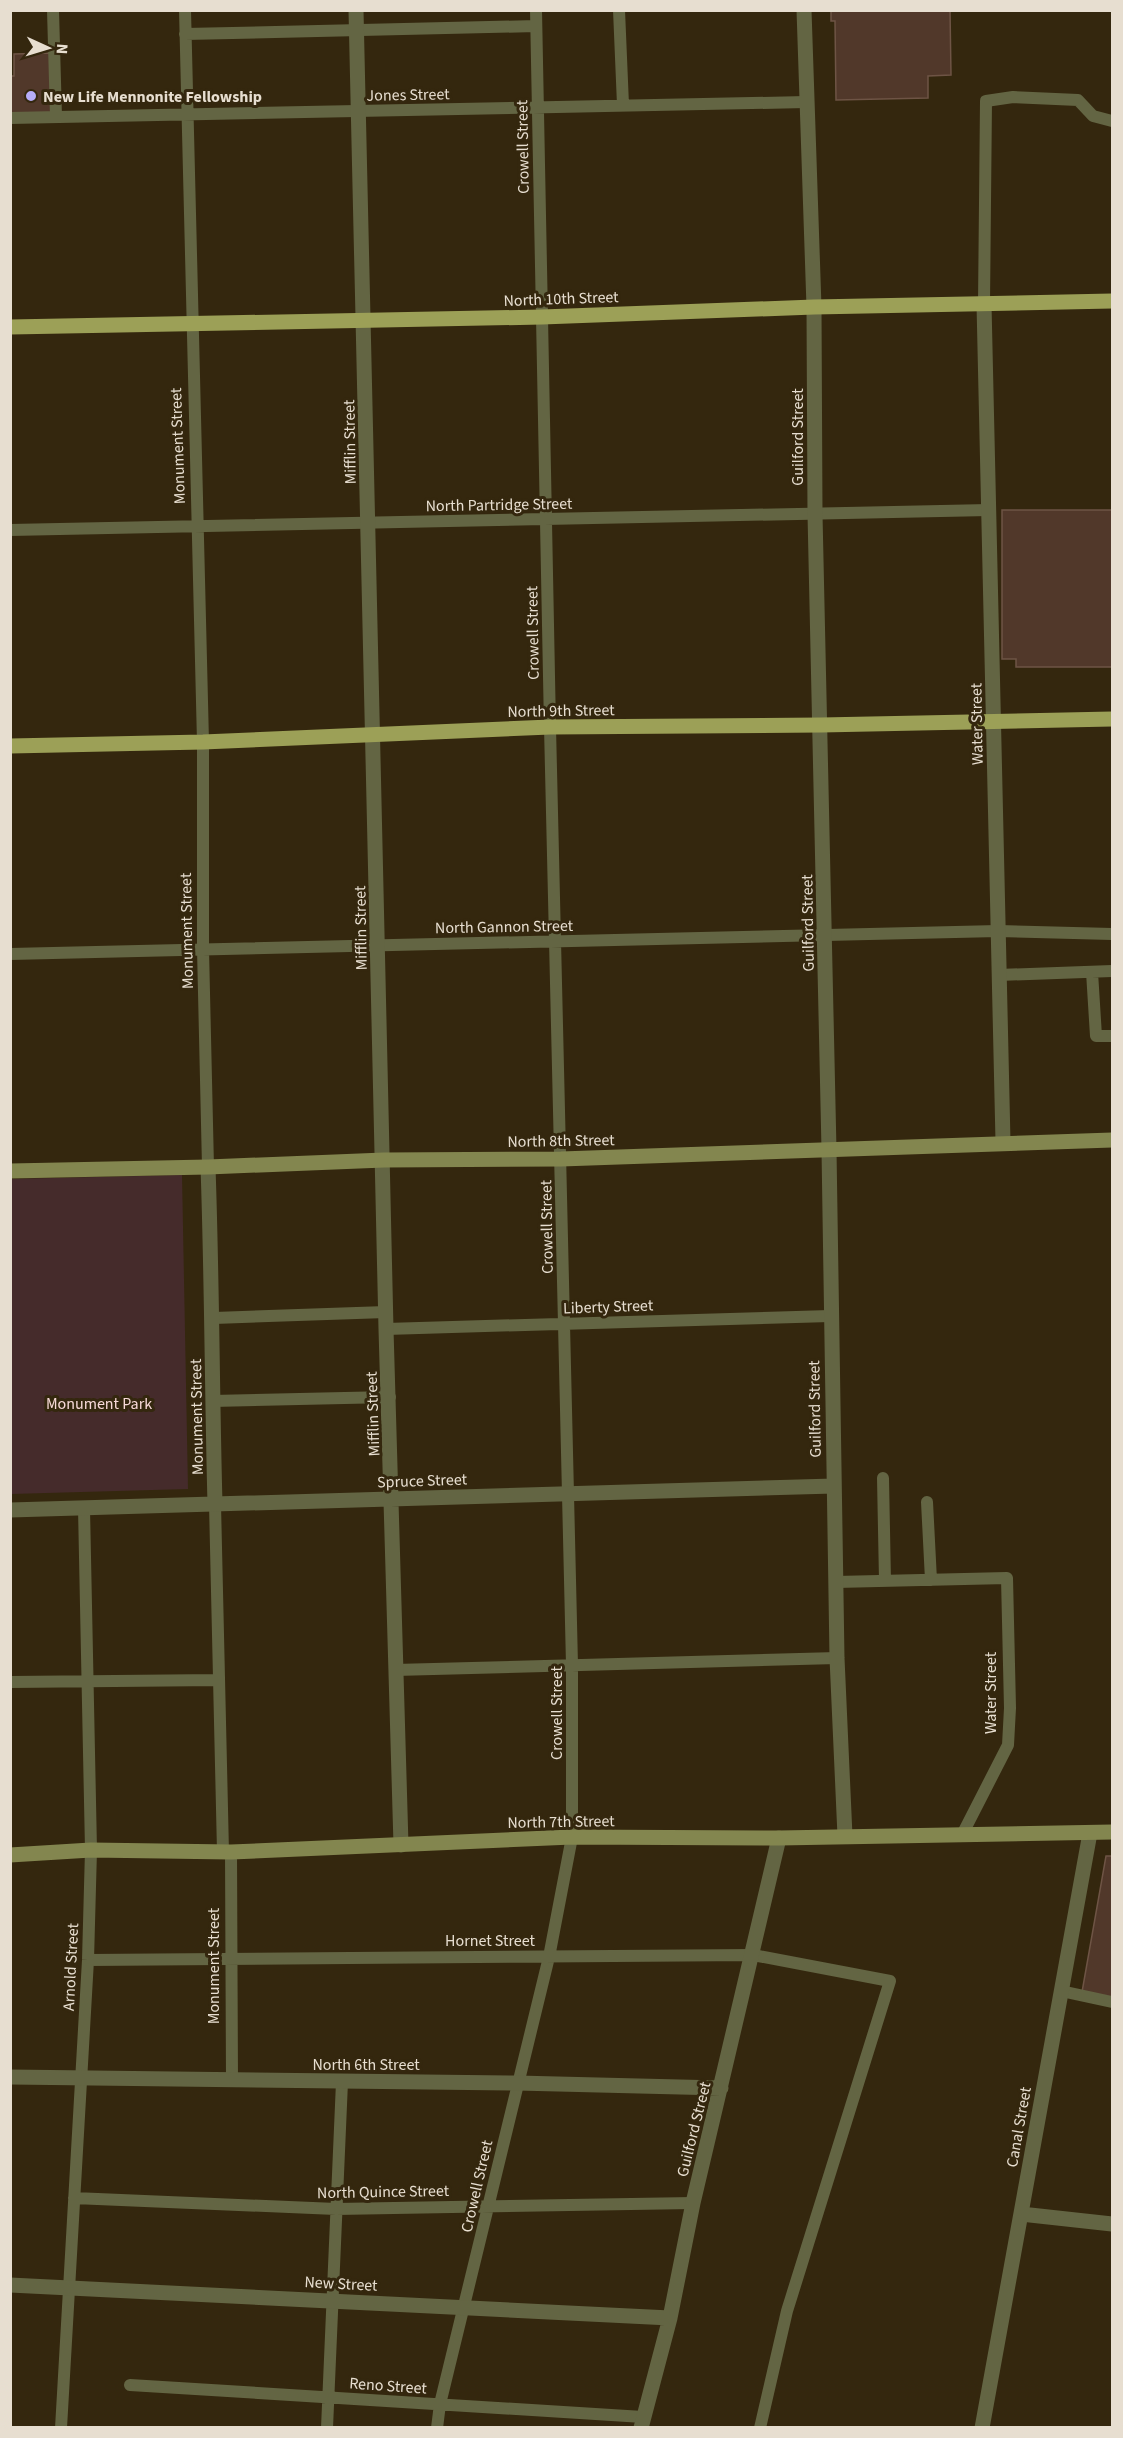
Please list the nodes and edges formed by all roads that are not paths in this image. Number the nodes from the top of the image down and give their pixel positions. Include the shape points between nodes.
1 (53, 10) edge
2 (185, 10) edge
3 (356, 10) edge
4 (536, 10) edge
5 (619, 10) edge
6 (804, 10) edge
7 (536, 26) junction
8 (357, 30) junction
9 (186, 34) junction
10 (806, 102) junction
11 (623, 105) junction
12 (538, 107) junction
13 (359, 111) junction
14 (188, 115) junction
15 (56, 117) junction
16 (10, 118) edge
17 (1113, 121) edge
18 (1113, 301) edge
19 (984, 304) junction
20 (814, 307) junction
21 (543, 317) junction
22 (364, 320) junction
23 (192, 322) junction
24 (10, 327) edge
25 (988, 510) junction
26 (815, 514) junction
27 (547, 519) junction
28 (369, 523) junction
29 (198, 526) junction
30 (10, 530) edge
31 (1113, 719) edge
32 (994, 722) junction
33 (821, 725) junction
34 (550, 727) junction
35 (374, 734) junction
36 (202, 742) junction
37 (10, 746) edge
38 (998, 931) junction
39 (1113, 934) edge
40 (825, 935) junction
41 (556, 941) junction
42 (379, 945) junction
43 (203, 949) junction
44 (10, 954) edge
45 (1113, 971) edge
46 (1092, 972) junction
47 (999, 975) junction
48 (1113, 1036) edge
49 (1113, 1140) edge
50 (1003, 1142) junction
51 (830, 1150) junction
52 (561, 1159) junction
53 (384, 1160) junction
54 (208, 1167) junction
55 (10, 1171) edge
56 (386, 1312) junction
57 (830, 1316) junction
58 (214, 1318) junction
59 (564, 1324) junction
60 (386, 1329) junction
61 (390, 1397) junction
62 (213, 1401) junction
63 (883, 1478) dead end
64 (834, 1486) junction
65 (568, 1494) junction
66 (392, 1499) junction
67 (927, 1502) dead end
68 (216, 1504) junction
69 (84, 1508) junction
70 (10, 1510) edge
71 (931, 1580) junction
72 (885, 1581) junction
73 (836, 1582) junction
74 (837, 1658) junction
75 (572, 1665) junction
76 (395, 1670) junction
77 (219, 1680) junction
78 (10, 1682) edge
79 (87, 1682) junction
80 (1113, 1832) edge
81 (963, 1833) junction
82 (1090, 1833) junction
83 (845, 1836) junction
84 (573, 1837) junction
85 (779, 1838) junction
86 (401, 1845) junction
87 (91, 1850) junction
88 (227, 1852) junction
89 (10, 1855) edge
90 (753, 1955) junction
91 (549, 1956) junction
92 (231, 1957) junction
93 (88, 1960) junction
94 (1061, 1991) junction
95 (1113, 2002) edge
96 (10, 2077) edge
97 (81, 2078) junction
98 (232, 2081) junction
99 (342, 2082) junction
100 (517, 2083) junction
101 (721, 2088) junction
102 (74, 2198) junction
103 (693, 2202) junction
104 (489, 2206) junction
105 (336, 2209) junction
106 (1021, 2214) junction
107 (1113, 2224) edge
108 (10, 2285) edge
109 (68, 2288) junction
110 (332, 2301) junction
111 (464, 2307) junction
112 (670, 2318) junction
113 (130, 2385) dead end
114 (328, 2397) junction
115 (440, 2404) junction
116 (642, 2422) edge
117 (61, 2427) edge
118 (327, 2427) edge
119 (437, 2427) edge
120 (760, 2427) edge
121 (982, 2427) edge

1 - 15 lane
2 - 9 lane, Monument Street
3 - 8 street, Mifflin Street
4 - 7 lane, Crowell Street
5 - 11 lane
6 - 10 street, Guilford Street
7 - 8 lane
7 - 12 lane, Crowell Street
8 - 9 lane
8 - 13 street, Mifflin Street
9 - 14 lane, Monument Street
10 - 11 lane, Jones Street
10 - 20 street, Guilford Street
11 - 12 lane, Jones Street
12 - 13 lane, Jones Street
12 - 21 lane, Crowell Street
13 - 14 lane, Jones Street
13 - 22 street, Mifflin Street
14 - 15 lane, Jones Street
14 - 23 lane, Monument Street
15 - 16 lane, Jones Street
17 - 19 lane via 1093,116 1078,100 1013,97 986,102
18 - 19 main road, North 10th Street
19 - 20 main road, North 10th Street
19 - 25 street, Water Street
20 - 21 main road, North 10th Street
20 - 26 street, Guilford Street
21 - 22 main road, North 10th Street
21 - 27 lane, Crowell Street
22 - 23 main road, North 10th Street
22 - 28 street, Mifflin Street
23 - 24 main road, North 10th Street
23 - 29 lane, Monument Street
25 - 26 lane, North Partridge Street
25 - 32 street, Water Street
26 - 27 lane, North Partridge Street
26 - 33 street, Guilford Street
27 - 28 lane, North Partridge Street
27 - 34 lane, Crowell Street
28 - 29 lane, North Partridge Street
28 - 35 street, Mifflin Street
29 - 30 lane, North Partridge Street
29 - 36 lane, Monument Street
31 - 32 main road, North 9th Street
32 - 33 main road, North 9th Street
32 - 38 street, Water Street
33 - 34 main road, North 9th Street
33 - 40 street, Guilford Street
34 - 35 main road, North 9th Street
34 - 41 lane, Crowell Street
35 - 36 main road, North 9th Street
35 - 42 street, Mifflin Street
36 - 37 main road, North 9th Street
36 - 43 lane, Monument Street
38 - 39 lane, North Gannon Street
38 - 40 lane, North Gannon Street
38 - 47 street, Water Street
40 - 41 lane, North Gannon Street
40 - 51 street, Guilford Street
41 - 42 lane, North Gannon Street
41 - 52 lane, Crowell Street
42 - 43 lane, North Gannon Street
42 - 53 street, Mifflin Street
43 - 44 lane, North Gannon Street
43 - 54 lane, Monument Street
45 - 46 lane
46 - 47 lane
46 - 48 lane via 1096,1036
47 - 50 street, Water Street
49 - 50 street, North 8th Street
50 - 51 street, North 8th Street
51 - 52 street, North 8th Street
51 - 57 street, Guilford Street
52 - 53 street, North 8th Street
52 - 59 lane, Crowell Street
53 - 54 street, North 8th Street
53 - 56 street, Mifflin Street
54 - 55 street, North 8th Street
54 - 58 street, Monument Street
56 - 58 lane
56 - 60 street, Mifflin Street
57 - 59 lane, Liberty Street
57 - 64 street, Guilford Street
58 - 62 street, Monument Street
59 - 60 lane, Liberty Street
59 - 65 lane, Crowell Street
60 - 61 street, Mifflin Street
61 - 62 lane
61 - 66 street, Mifflin Street
62 - 68 street, Monument Street
63 - 72 lane
64 - 65 street, Spruce Street
64 - 73 street, Guilford Street
65 - 66 street, Spruce Street
65 - 75 lane, Crowell Street
66 - 68 street, Spruce Street
66 - 76 street, Mifflin Street
67 - 71 lane
68 - 69 street, Spruce Street
68 - 77 lane, Monument Street
69 - 70 street, Spruce Street
69 - 79 lane, Arnold Street
71 - 72 lane
71 - 81 lane, Water Street via 1006,1578 1008,1745
72 - 73 lane
73 - 74 street, Guilford Street
74 - 75 lane
74 - 83 street, Guilford Street
75 - 76 lane
75 - 84 lane, Crowell Street
76 - 86 street, Mifflin Street
77 - 79 lane
77 - 88 lane, Monument Street
78 - 79 lane
79 - 87 lane, Arnold Street
80 - 82 street, North 7th Street
81 - 82 street, North 7th Street
81 - 83 street, North 7th Street
82 - 94 street, Canal Street
83 - 85 street, North 7th Street
84 - 85 street, North 7th Street
84 - 86 street, North 7th Street
84 - 91 lane, Crowell Street
85 - 90 street, Guilford Street
86 - 88 street, North 7th Street
87 - 88 street, North 7th Street
87 - 89 street, North 7th Street
87 - 93 lane, Arnold Street
88 - 92 lane, Monument Street
90 - 91 lane, Hornet Street
90 - 101 street, Guilford Street
90 - 120 lane, Hornet Street via 890,1981 787,2311
91 - 92 lane, Hornet Street
91 - 100 lane, Crowell Street
92 - 93 lane, Hornet Street
92 - 98 lane, Monument Street
93 - 97 lane, Arnold Street
94 - 95 lane
94 - 106 street, Canal Street
96 - 97 street, North 6th Street
97 - 98 street, North 6th Street
97 - 102 lane, Arnold Street
98 - 99 street, North 6th Street
99 - 100 street, North 6th Street
99 - 105 lane
100 - 101 street, North 6th Street
100 - 104 lane, Crowell Street
101 - 103 street, Guilford Street
102 - 105 lane, North Quince Street
102 - 109 lane, Arnold Street
103 - 104 lane, North Quince Street
103 - 112 street, Guilford Street
104 - 105 lane, North Quince Street
104 - 111 lane, Crowell Street
105 - 110 lane
106 - 107 street
106 - 121 street, Canal Street
108 - 109 street, New Street
109 - 110 street, New Street
109 - 117 lane, Arnold Street
110 - 111 street, New Street
110 - 114 lane
111 - 112 street, New Street
111 - 115 lane, Crowell Street
112 - 116 street, Guilford Street
113 - 114 lane, Reno Street
114 - 115 lane, Reno Street
114 - 118 lane
115 - 116 lane, Reno Street
115 - 119 lane, Crowell Street

